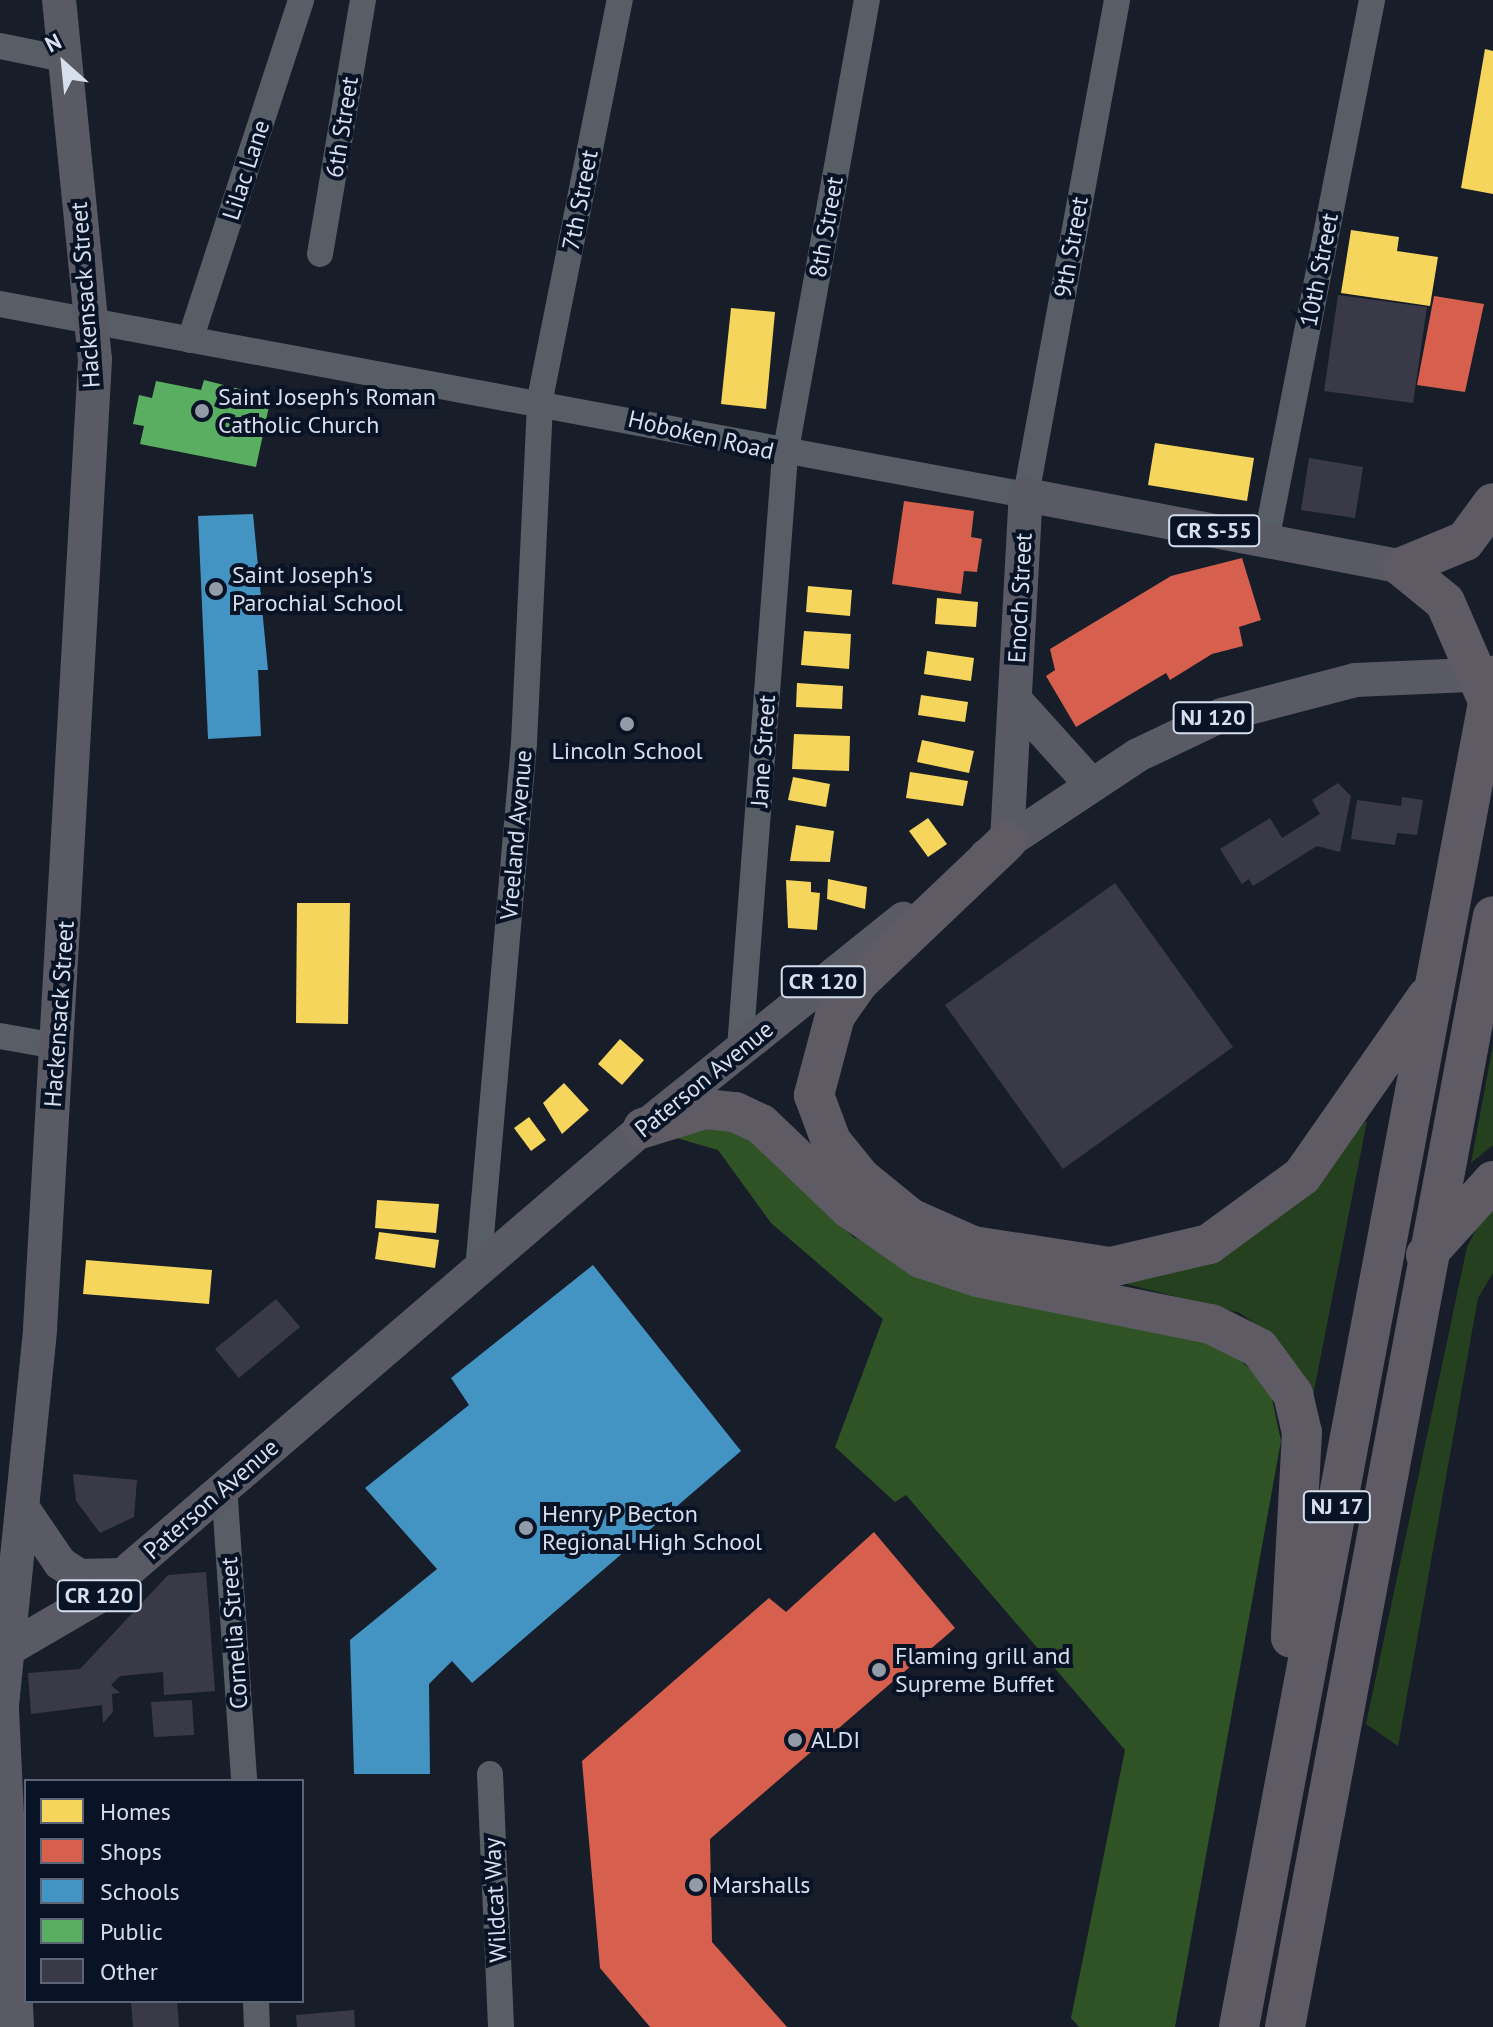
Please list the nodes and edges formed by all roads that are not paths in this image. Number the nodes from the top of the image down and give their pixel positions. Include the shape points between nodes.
1 (59, 0) edge
2 (301, 0) edge
3 (363, 0) edge
4 (620, 0) edge
5 (867, 0) edge
6 (1117, 0) edge
7 (1372, 0) edge
8 (0, 46) edge
9 (64, 59) junction
10 (320, 254) dead end
11 (0, 304) edge
12 (90, 317) junction
13 (190, 340) junction
14 (540, 399) junction
15 (785, 455) junction
16 (1026, 495) junction
17 (1493, 503) edge
18 (1266, 541) junction
19 (1402, 567) junction
20 (1491, 683) edge
21 (1015, 700) junction
22 (1091, 784) junction
23 (1007, 841) junction
24 (1493, 916) edge
25 (1435, 986) junction
26 (0, 1036) edge
27 (56, 1046) junction
28 (740, 1048) junction
29 (643, 1128) junction
30 (1493, 1181) edge
31 (1426, 1255) junction
32 (478, 1270) junction
33 (224, 1485) junction
34 (24, 1510) junction
35 (123, 1575) junction
36 (5, 1652) edge
37 (490, 1774) dead end
38 (244, 1779) edge
39 (1282, 1797) junction
40 (256, 2003) edge
41 (17, 2027) edge
42 (257, 2027) edge
43 (501, 2027) edge
44 (1239, 2027) edge
45 (1285, 2027) edge

1 - 9 main road, Hackensack Street
2 - 13 street, Lilac Lane
3 - 10 street, 6th Street
4 - 14 street, 7th Street
5 - 15 street, 8th Street
6 - 16 street, 9th Street
7 - 18 street, 10th Street
8 - 9 street
9 - 12 main road, Hackensack Street
11 - 12 street, Hoboken Road / CR S-55
12 - 13 street, Hoboken Road / CR S-55
12 - 27 main road, Hackensack Street via 89,525
13 - 14 street, Hoboken Road / CR S-55
14 - 15 street, Hoboken Road / CR S-55
14 - 32 street, Vreeland Avenue via 524,743
15 - 16 street, Hoboken Road / CR S-55
15 - 28 street, Jane Street
16 - 18 main road, Hoboken Road / CR S-55
16 - 21 main road, Enoch Street
17 - 19 highway via 1465,541
18 - 19 main road, Hoboken Road / CR S-55
19 - 20 highway via 1445,602
20 - 22 main road, Paterson Avenue / NJ 120 via 1442,674 1355,680 1259,702 1166,739
20 - 25 highway, NJ 17
21 - 22 main road
21 - 23 main road, Enoch Street
22 - 23 main road, Paterson Avenue / NJ 120
23 - 25 highway via 858,983 835,1016 814,1095 831,1141 861,1178 910,1218 973,1246 1111,1267 1209,1244 1302,1176
23 - 28 main road, Paterson Avenue / CR 120
24 - 31 highway, NJ 17
25 - 39 highway, NJ 17
26 - 27 street
27 - 34 main road, Hackensack Street
28 - 29 main road, Paterson Avenue / CR 120
29 - 32 main road, Paterson Avenue / CR 120
29 - 39 highway via 705,1109 735,1112 761,1124 849,1208 921,1258 977,1277 1211,1324 1272,1361 1293,1394 1302,1432
30 - 31 highway
31 - 45 highway, NJ 17
32 - 33 main road, Paterson Avenue / CR 120
33 - 35 main road, Paterson Avenue / CR 120
33 - 38 street, Cornelia Street
34 - 35 main road via 45,1547 70,1570
34 - 36 main road, Hackensack Street
35 - 36 main road, Paterson Avenue / CR 120
36 - 41 main road, Hackensack Street via 2,1705
37 - 43 street, Wildcat Way
39 - 44 highway, NJ 17
40 - 42 street

